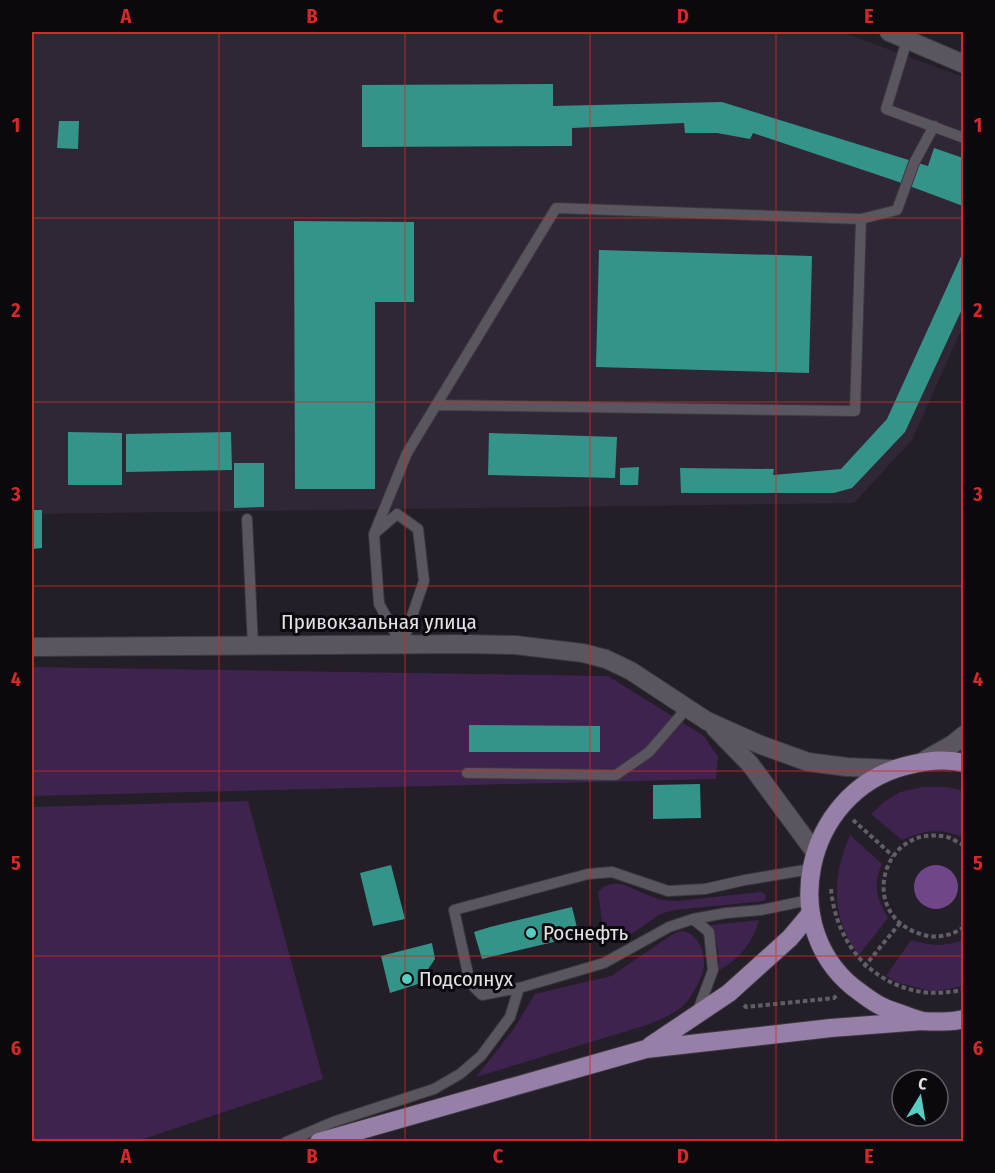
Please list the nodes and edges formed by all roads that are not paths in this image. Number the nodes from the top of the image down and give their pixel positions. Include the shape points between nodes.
1 (889, 32) edge
2 (907, 40) junction
3 (963, 64) edge
4 (934, 126) junction
5 (963, 138) edge
6 (861, 219) junction
7 (436, 405) junction
8 (247, 519) dead end
9 (374, 534) junction
10 (253, 645) junction
11 (402, 645) junction
12 (32, 647) edge
13 (687, 708) junction
14 (707, 721) junction
15 (963, 735) edge
16 (923, 761) junction
17 (963, 763) edge
18 (892, 769) junction
19 (467, 773) dead end
20 (813, 861) junction
21 (810, 906) junction
22 (693, 919) junction
23 (519, 988) junction
24 (696, 1016) junction
25 (963, 1019) edge
26 (922, 1021) junction
27 (646, 1049) junction
28 (286, 1142) edge
29 (319, 1142) edge

1 - 2 street
2 - 3 street
2 - 4 lane via 886,109
4 - 5 lane
4 - 6 lane via 914,163 897,210
6 - 7 lane via 556,208
6 - 7 lane via 855,411
7 - 9 lane via 407,453
8 - 10 lane
9 - 11 lane via 379,604
9 - 11 lane via 398,514 418,529 424,581
10 - 11 street, Привокзальная улица
10 - 12 street, Привокзальная улица
11 - 13 street, Привокзальная улица via 515,645 583,653 631,671
13 - 14 street, Привокзальная улица
13 - 19 lane via 649,752 616,776
14 - 18 street, Привокзальная улица via 808,762
14 - 20 street, Привокзальная улица via 750,764 799,830
15 - 16 street
16 - 17 main road
16 - 18 main road
18 - 20 main road via 862,786 838,809 824,830
20 - 21 main road
20 - 23 lane via 705,889 668,891 612,873 588,874 454,910 470,983 482,995
21 - 22 lane
21 - 24 main road via 790,938 729,993
21 - 26 main road via 818,939 848,984 882,1008
22 - 23 lane via 669,927 604,963
22 - 24 lane via 709,932 713,970
23 - 28 lane via 510,1017 481,1056 460,1074 434,1089
24 - 27 main road
25 - 26 main road
26 - 27 main road
27 - 29 main road

